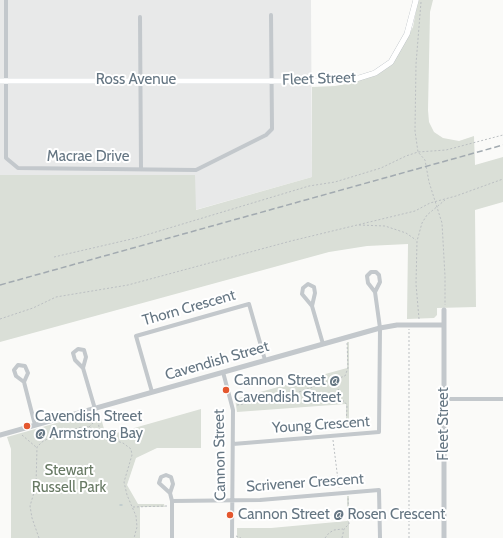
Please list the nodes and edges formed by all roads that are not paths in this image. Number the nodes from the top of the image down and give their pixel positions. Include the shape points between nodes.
1 (6, 0) edge
2 (416, 0) edge
3 (271, 15) dead end
4 (140, 17) dead end
5 (141, 80) junction
6 (272, 80) junction
7 (3, 81) edge
8 (142, 169) junction
9 (375, 292) junction
10 (312, 306) junction
11 (444, 310) road end
12 (444, 325) junction
13 (380, 328) junction
14 (323, 344) junction
15 (265, 360) junction
16 (83, 368) dead end
17 (223, 372) junction
18 (24, 382) dead end
19 (152, 392) junction
20 (444, 399) junction
21 (503, 399) edge
22 (95, 409) junction
23 (35, 425) junction
24 (0, 435) edge
25 (233, 444) junction
26 (170, 493) dead end
27 (232, 500) junction
28 (172, 501) junction
29 (172, 538) edge
30 (232, 538) edge
31 (380, 538) edge
32 (444, 538) edge

1 - 7 street, Macrae Drive
2 - 6 main road, Fleet Street via 407,34 391,62 374,74 341,81
3 - 6 street, Macrae Drive
4 - 5 street
5 - 6 main road, Ross Avenue
5 - 7 main road, Ross Avenue
5 - 8 street
6 - 8 street, Macrae Drive via 272,129 266,135 196,170
7 - 8 street, Macrae Drive via 6,158 18,168
9 - 9 street via 380,282 379,275 371,272 367,276 368,283
9 - 13 street
10 - 10 street via 314,287 308,284 303,288 302,294
10 - 14 street
11 - 12 street, Fleet Street
12 - 13 street, Cavendish Street via 397,325
12 - 20 street, Fleet Street
13 - 14 street, Cavendish Street
13 - 25 street, Young Crescent via 379,432
14 - 15 street, Cavendish Street
15 - 17 street, Cavendish Street
15 - 19 street, Thorn Crescent via 249,304 136,336
16 - 22 street
17 - 19 street, Cavendish Street
17 - 25 street, Cannon Street via 232,406
18 - 23 street
19 - 22 street, Cavendish Street
20 - 21 street
20 - 32 street, Fleet Street
22 - 23 street, Cavendish Street
23 - 24 street, Cavendish Street
25 - 27 street, Cannon Street
26 - 28 street
27 - 28 street
27 - 30 street, Cannon Street
27 - 31 street, Scrivener Crescent via 379,490
28 - 29 street

